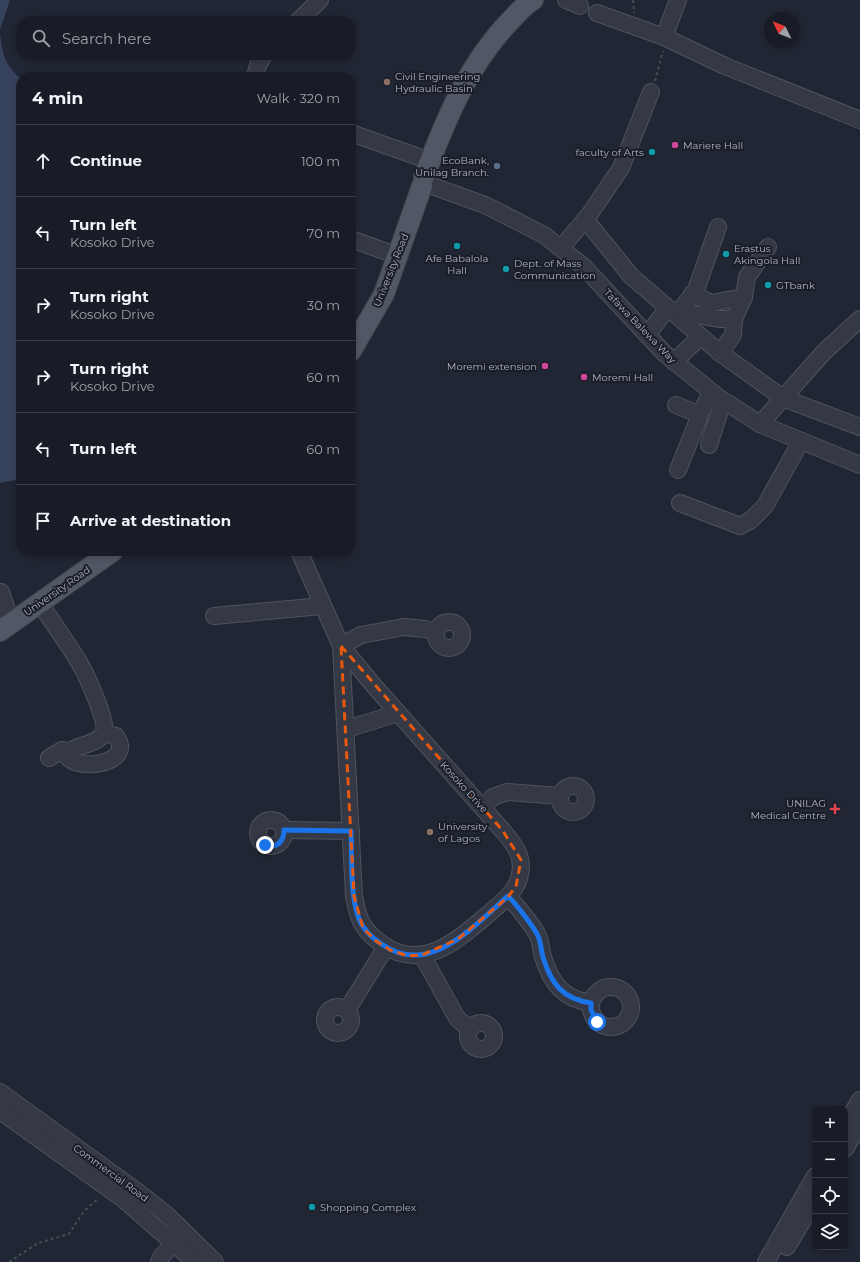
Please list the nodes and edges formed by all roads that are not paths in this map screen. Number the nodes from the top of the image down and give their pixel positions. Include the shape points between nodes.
1 (320, 0) edge
2 (514, 0) edge
3 (533, 0) edge
4 (678, 0) edge
5 (597, 13) dead end
6 (303, 16) edge
7 (664, 37) junction
8 (261, 60) edge
9 (256, 72) edge
10 (651, 92) road end
11 (860, 120) edge
12 (356, 136) edge
13 (421, 175) junction
14 (585, 219) junction
15 (718, 226) dead end
16 (356, 241) edge
17 (768, 247) dead end
18 (561, 248) junction
19 (392, 254) junction
20 (692, 294) junction
21 (744, 297) junction
22 (673, 310) junction
23 (734, 318) junction
24 (860, 319) edge
25 (356, 321) edge
26 (647, 335) junction
27 (700, 337) junction
28 (356, 342) edge
29 (720, 354) junction
30 (674, 362) junction
31 (717, 396) junction
32 (783, 398) junction
33 (676, 405) dead end
34 (700, 415) junction
35 (760, 424) junction
36 (860, 427) edge
37 (801, 441) junction
38 (710, 445) dead end
39 (860, 465) edge
40 (678, 470) dead end
41 (680, 503) dead end
42 (91, 556) edge
43 (107, 556) edge
44 (301, 556) edge
45 (1, 592) dead end
46 (40, 603) junction
47 (322, 606) junction
48 (0, 610) edge
49 (214, 616) dead end
50 (0, 619) edge
51 (0, 631) edge
52 (435, 632) dead end
53 (341, 646) junction
54 (398, 713) junction
55 (346, 729) junction
56 (104, 733) junction
57 (560, 796) dead end
58 (483, 807) junction
59 (284, 830) dead end
60 (351, 831) junction
61 (508, 896) junction
62 (386, 947) junction
63 (422, 955) junction
64 (591, 1003) dead end
65 (347, 1010) dead end
66 (469, 1029) dead end
67 (0, 1092) edge
68 (860, 1100) edge
69 (0, 1111) edge
70 (848, 1120) edge
71 (860, 1124) edge
72 (848, 1144) edge
73 (814, 1178) edge
74 (812, 1205) edge
75 (174, 1243) junction
76 (159, 1262) edge
77 (195, 1262) edge
78 (215, 1262) edge
79 (766, 1262) edge
80 (778, 1262) edge

1 - 6 street
2 - 13 main road, University Road via 478,41 450,84
3 - 13 main road, University Road via 527,3 500,32 469,75
4 - 7 street
5 - 7 street
7 - 11 street via 725,66
8 - 9 street
10 - 14 street via 622,168
12 - 13 street, Tafawa Balewa Way
13 - 18 street, Tafawa Balewa Way via 523,223
13 - 19 main road, University Road
14 - 18 street
14 - 22 street via 631,276
15 - 20 street via 696,290
16 - 19 street
17 - 21 street via 747,277
18 - 26 street, Tafawa Balewa Way via 583,266
19 - 25 main road, University Road
19 - 28 main road, University Road via 384,294
20 - 21 street via 711,303
20 - 22 street
21 - 23 street
22 - 23 street via 719,319
22 - 26 street
22 - 27 street
23 - 29 street via 733,335
24 - 32 street via 824,352
26 - 30 street, Tafawa Balewa Way
27 - 29 street
27 - 30 street
29 - 32 street
30 - 31 street, Tafawa Balewa Way
31 - 34 street
31 - 35 street, Tafawa Balewa Way
31 - 38 street
32 - 35 street
32 - 36 street
33 - 34 street
34 - 40 street
35 - 37 street, Tafawa Balewa Way
37 - 39 street, Tafawa Balewa Way
37 - 41 street via 766,506 740,526
42 - 50 main road, University Road
43 - 46 main road, University Road
44 - 47 street, Kosoko Drive
45 - 48 street via 6,607
46 - 51 main road, University Road
46 - 56 street via 81,665 101,714
47 - 49 street
47 - 53 street, Kosoko Drive
52 - 53 street via 404,627 361,635
53 - 54 street, Kosoko Drive
53 - 55 street, Kosoko Drive
54 - 55 street
54 - 58 street, Kosoko Drive
55 - 60 street, Kosoko Drive
56 - 56 street via 116,736 119,740 120,753 115,758 94,764 56,754 67,753 73,748 93,742
57 - 58 street via 507,792 493,797
58 - 61 street, Kosoko Drive via 517,849 521,860 521,874
59 - 60 street
60 - 62 street, Kosoko Drive via 354,896 358,915 363,928
61 - 63 street, Kosoko Drive via 458,940
61 - 64 street via 538,935 553,981 576,1001
62 - 63 street, Kosoko Drive via 408,956
62 - 65 street
63 - 66 street via 457,1018
67 - 78 street, Commercial Road via 144,1196
68 - 70 street
69 - 75 street, Commercial Road via 109,1189
71 - 72 street
73 - 79 street
74 - 80 street
75 - 76 street via 160,1257
75 - 77 street, Commercial Road

